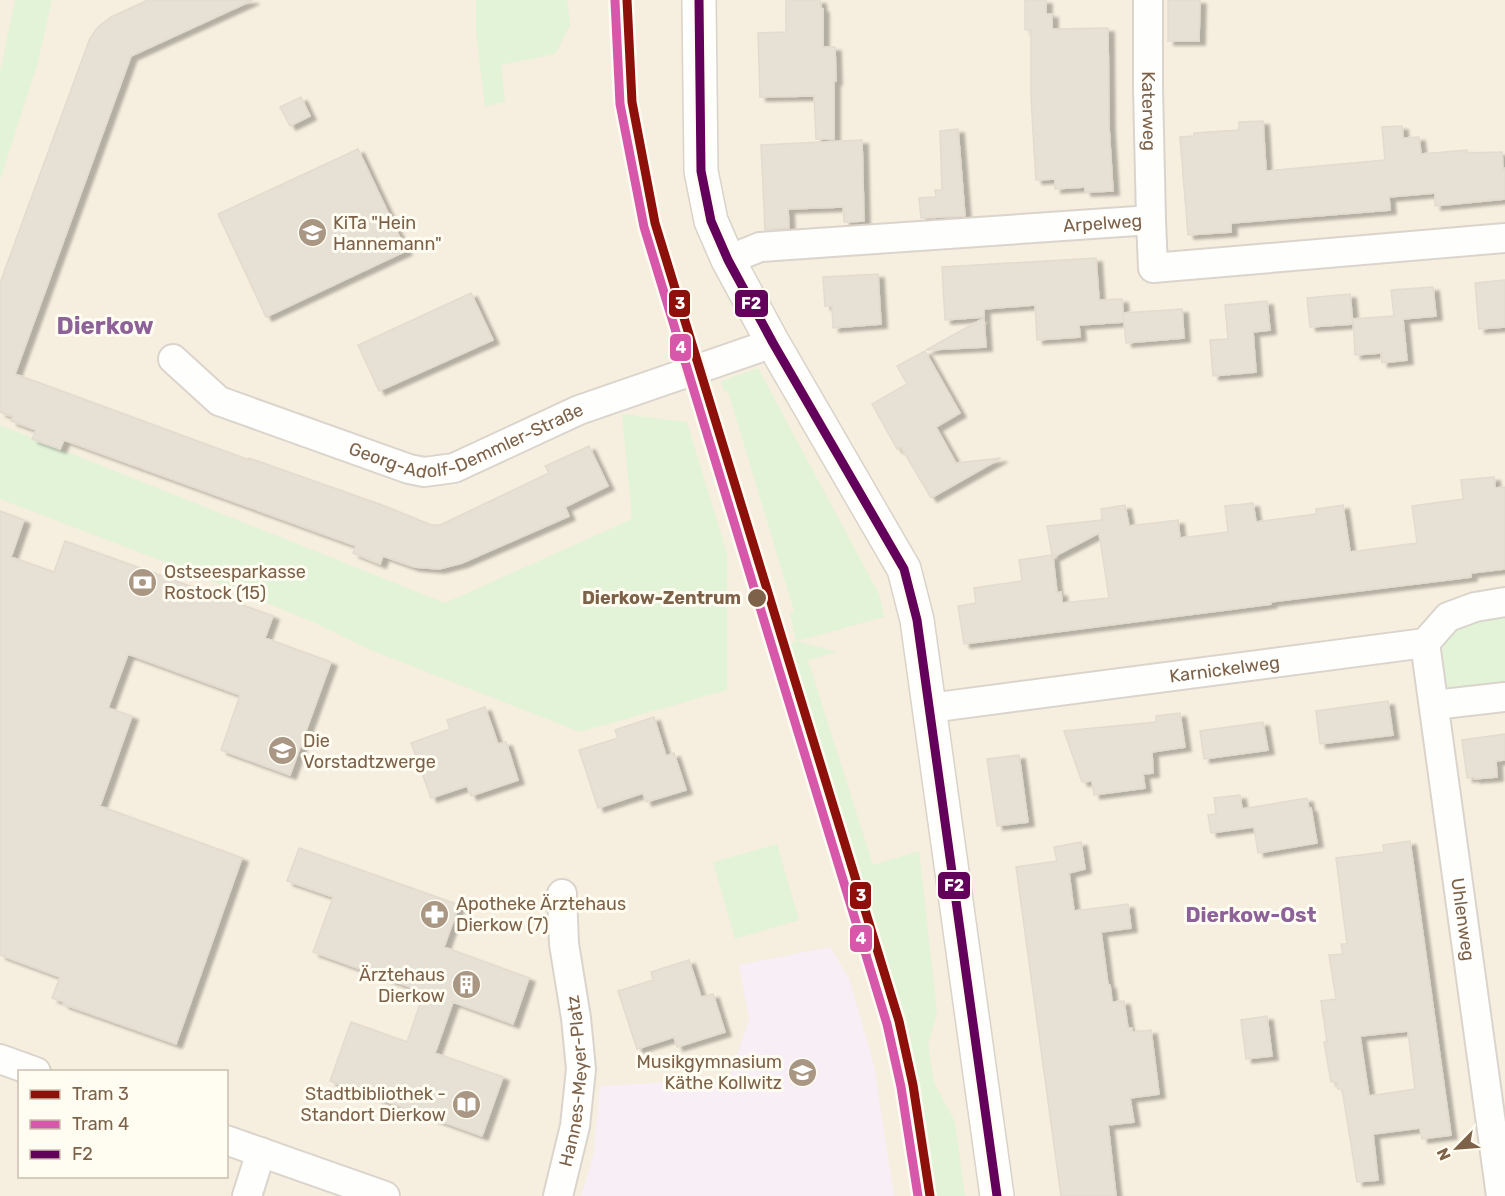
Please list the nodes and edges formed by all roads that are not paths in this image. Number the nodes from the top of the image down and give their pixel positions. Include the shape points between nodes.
1 (699, 0) edge
2 (1148, 0) edge
3 (1151, 220) junction
4 (1505, 238) edge
5 (728, 260) junction
6 (773, 342) junction
7 (173, 359) dead end
8 (1505, 602) edge
9 (1425, 643) junction
10 (1505, 697) edge
11 (1434, 705) junction
12 (930, 708) junction
13 (562, 894) dead end
14 (0, 1059) edge
15 (33, 1070) edge
16 (1495, 1077) edge
17 (228, 1141) edge
18 (261, 1152) junction
19 (247, 1196) edge
20 (385, 1196) edge
21 (558, 1196) edge
22 (997, 1196) edge
23 (1500, 1196) edge

1 - 5 street via 701,171 711,221
2 - 3 street, Katerweg
3 - 4 street, Arpelweg via 1153,268
3 - 5 street, Arpelweg via 760,247
5 - 6 street
6 - 7 street, Georg-Adolf-Demmler-Straße via 579,410 454,468 424,472 219,401
6 - 12 street via 904,569 917,620
8 - 9 street via 1448,617
9 - 11 street, Uhlenweg
9 - 12 street, Karnickelweg
10 - 11 street
11 - 16 street, Uhlenweg
12 - 22 street
13 - 21 street, Hannes-Meyer-Platz via 564,945 581,1069 575,1126
14 - 15 street
16 - 23 street, Uhlenweg
17 - 18 street
18 - 19 street
18 - 20 street

